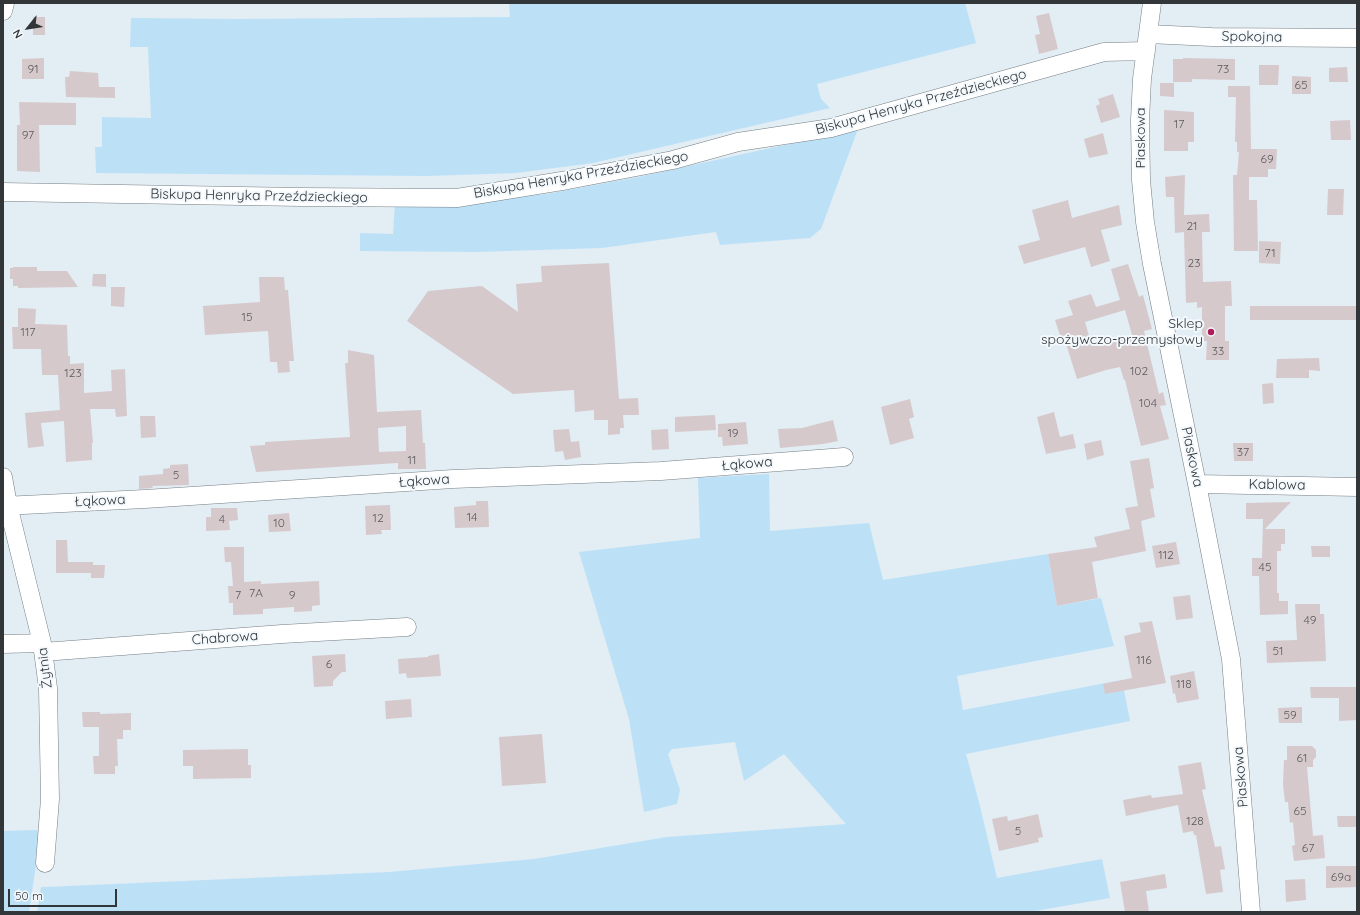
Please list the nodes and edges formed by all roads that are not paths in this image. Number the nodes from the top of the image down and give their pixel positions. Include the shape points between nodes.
1 (5, 3) edge
2 (1152, 3) edge
3 (3, 11) edge
4 (1357, 38) edge
5 (1147, 42) junction
6 (3, 192) edge
7 (844, 456) dead end
8 (3, 477) edge
9 (1197, 484) junction
10 (1357, 487) edge
11 (6, 505) edge
12 (407, 627) dead end
13 (3, 644) edge
14 (42, 647) junction
15 (45, 863) dead end
16 (1251, 912) edge

1 - 3 street
2 - 5 street, Piaskowa
4 - 5 street, Spokojna via 1212,37
5 - 6 street, Biskupa Henryka Przeździeckiego via 831,128 738,142 673,160 457,198 301,198
5 - 9 street, Piaskowa via 1140,120 1145,222
7 - 11 street, Łąkowa via 661,471 452,479 145,499
8 - 11 street, Żytnia
9 - 10 street, Kablowa
9 - 16 street, Piaskowa via 1231,659
11 - 14 street, Żytnia
12 - 14 street, Chabrowa
13 - 14 street, Chabrowa
14 - 15 street, Żytnia via 48,688 50,799

